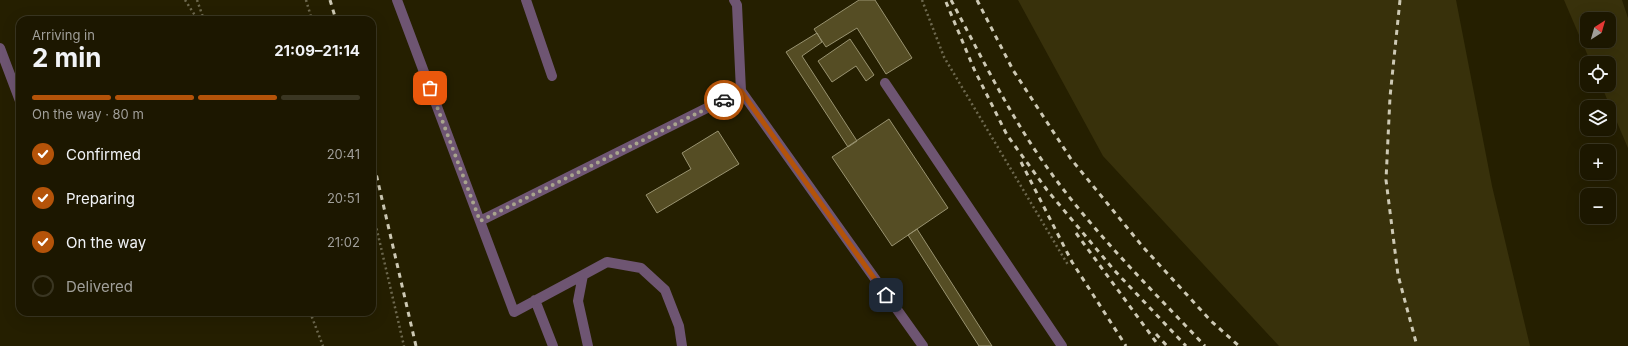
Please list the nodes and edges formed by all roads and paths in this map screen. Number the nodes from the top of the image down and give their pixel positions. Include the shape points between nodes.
1 (185, 0) edge
2 (197, 0) edge
3 (306, 0) edge
4 (397, 0) edge
5 (526, 0) edge
6 (734, 0) edge
7 (922, 0) edge
8 (195, 16) edge
9 (203, 16) edge
10 (311, 16) edge
11 (0, 48) edge
12 (552, 76) dead end
13 (885, 83) dead end
14 (16, 90) edge
15 (741, 91) junction
16 (480, 221) junction
17 (376, 226) edge
18 (1068, 266) dead end
19 (583, 275) junction
20 (535, 300) junction
21 (311, 316) edge
22 (322, 346) edge
23 (404, 346) edge
24 (554, 346) edge
25 (588, 346) edge
26 (682, 346) edge
27 (923, 346) edge
28 (1062, 346) edge

1 - 8 path
2 - 9 path
3 - 10 path
4 - 16 lane
5 - 12 lane
6 - 15 lane via 737,5
7 - 18 path via 944,57
11 - 14 lane
13 - 28 lane
15 - 16 lane
15 - 27 lane
16 - 20 lane via 514,312
17 - 23 path
19 - 20 lane
19 - 25 lane via 578,301
19 - 26 lane via 607,262 641,268 665,290 679,326
20 - 24 lane
21 - 22 path

